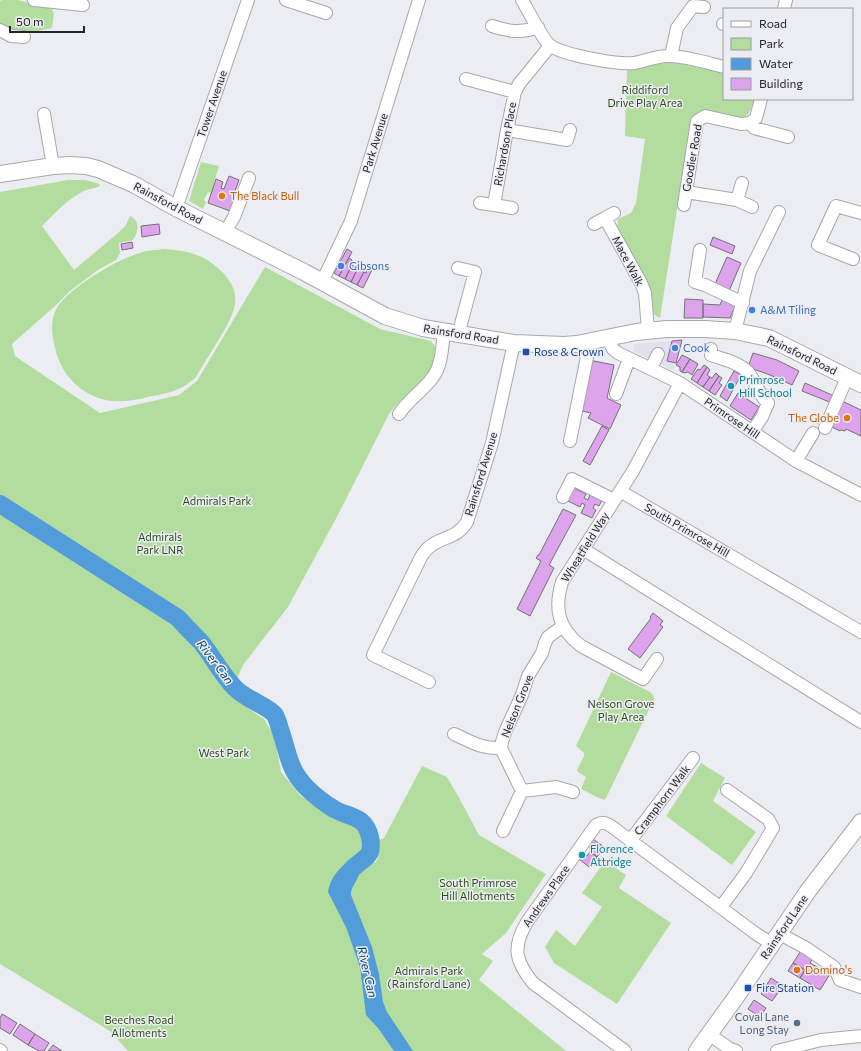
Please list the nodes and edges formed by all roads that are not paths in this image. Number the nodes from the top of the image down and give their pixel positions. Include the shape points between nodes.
1 (34, 0) edge
2 (248, 0) edge
3 (286, 0) edge
4 (419, 0) edge
5 (522, 0) edge
6 (83, 5) dead end
7 (704, 7) dead end
8 (326, 13) dead end
9 (492, 26) dead end
10 (538, 27) junction
11 (0, 30) edge
12 (24, 37) dead end
13 (550, 46) junction
14 (671, 56) junction
15 (723, 67) edge
16 (466, 79) dead end
17 (515, 92) junction
18 (761, 100) edge
19 (42, 121) dead end
20 (750, 123) junction
21 (507, 130) junction
22 (570, 130) dead end
23 (788, 137) dead end
24 (53, 166) junction
25 (0, 174) edge
26 (249, 178) dead end
27 (742, 183) dead end
28 (686, 192) junction
29 (737, 200) junction
30 (480, 203) dead end
31 (494, 205) junction
32 (684, 205) dead end
33 (752, 207) dead end
34 (176, 208) junction
35 (512, 208) dead end
36 (779, 212) dead end
37 (861, 213) edge
38 (594, 224) dead end
39 (225, 232) junction
40 (700, 250) dead end
41 (853, 259) dead end
42 (458, 268) dead end
43 (322, 282) junction
44 (743, 303) junction
45 (648, 330) junction
46 (735, 331) junction
47 (451, 333) junction
48 (608, 338) junction
49 (590, 342) junction
50 (514, 343) junction
51 (711, 349) dead end
52 (658, 354) dead end
53 (629, 359) junction
54 (651, 368) junction
55 (854, 381) edge
56 (680, 383) junction
57 (616, 394) dead end
58 (399, 414) dead end
59 (825, 428) dead end
60 (752, 432) junction
61 (813, 433) dead end
62 (570, 441) dead end
63 (796, 461) junction
64 (861, 495) edge
65 (617, 496) junction
66 (563, 497) dead end
67 (583, 549) junction
68 (563, 626) junction
69 (861, 632) edge
70 (657, 659) dead end
71 (429, 682) dead end
72 (861, 722) edge
73 (454, 734) dead end
74 (501, 748) junction
75 (693, 758) dead end
76 (727, 790) dead end
77 (522, 791) junction
78 (573, 792) dead end
79 (861, 822) edge
80 (503, 831) dead end
81 (630, 841) junction
82 (720, 907) junction
83 (776, 939) junction
84 (861, 987) edge
85 (710, 1035) junction
86 (861, 1036) edge
87 (625, 1051) edge
88 (697, 1051) edge
89 (736, 1051) edge
90 (777, 1051) edge

1 - 6 street
2 - 34 street, Tower Avenue
3 - 8 street
4 - 43 street, Park Avenue via 351,221
5 - 10 street
7 - 14 street via 693,6 677,28
9 - 10 street via 521,32
10 - 13 street
11 - 12 street via 11,36
13 - 14 street via 584,57 624,64
13 - 17 street, Richardson Place
14 - 15 street
16 - 17 street
17 - 21 street, Richardson Place
18 - 20 street via 756,118
19 - 24 street
20 - 23 street via 754,128
20 - 28 street, Goodier Road via 741,124 706,116 697,121
21 - 22 street via 567,140
21 - 31 street, Richardson Place
24 - 25 main road, Rainsford Road
24 - 34 main road, Rainsford Road via 86,166 110,174
26 - 39 street via 234,217
27 - 29 street
28 - 29 street
28 - 32 street, Goodier Road
29 - 33 street
30 - 31 street
31 - 35 street
34 - 39 main road, Rainsford Road
36 - 44 street via 750,271
37 - 41 street via 836,206 818,245
38 - 45 street, Mace Walk via 609,215 645,293
39 - 43 main road, Rainsford Road
40 - 44 street via 695,282
42 - 47 street via 474,272
43 - 47 main road, Rainsford Road via 385,316 411,325
44 - 46 street
45 - 46 main road, Rainsford Road via 682,328
45 - 48 main road, Rainsford Road
46 - 55 main road, Rainsford Road via 769,338
47 - 50 main road, Rainsford Road
47 - 58 street via 434,377
48 - 49 main road, Rainsford Road
48 - 53 street, Primrose Hill via 613,349
49 - 50 main road, Rainsford Road via 564,345
49 - 62 street
50 - 71 street, Rainsford Avenue via 492,443 466,522 462,530 455,535 426,549 373,655
51 - 60 street via 711,355 741,366 748,372 761,397 768,403
52 - 54 street
53 - 54 street, Primrose Hill
53 - 57 street
54 - 56 street, Primrose Hill
55 - 59 street
56 - 60 street, Primrose Hill
56 - 65 street
60 - 63 street, Primrose Hill
61 - 63 street
63 - 64 street, Primrose Hill
65 - 66 street, South Primrose Hill via 572,479
65 - 67 street, Wheatfield Way
65 - 69 street, South Primrose Hill
67 - 68 street, Wheatfield Way via 562,582 558,594 558,608
67 - 72 street
68 - 70 street, Wheatfield Way via 572,639 581,646 644,679
68 - 74 street, Nelson Grove via 545,642 542,653 528,676
73 - 74 street, Nelson Grove via 481,747
74 - 77 street, Nelson Grove
75 - 81 street, Cramphorn Walk
76 - 82 street via 768,819 773,828 746,873
77 - 78 street via 556,787
77 - 80 street
79 - 83 main road, Rainsford Lane via 808,890
81 - 82 street, Andrews Place
81 - 87 street, Andrews Place via 606,823 596,825 527,922 518,938 517,951 522,968 533,983
82 - 83 street, Andrews Place via 755,933
83 - 84 street, Andrews Place via 806,948 834,967 840,980
83 - 85 main road, Rainsford Lane via 767,962
85 - 88 main road, Rainsford Lane
85 - 89 street
86 - 90 street via 821,1040

